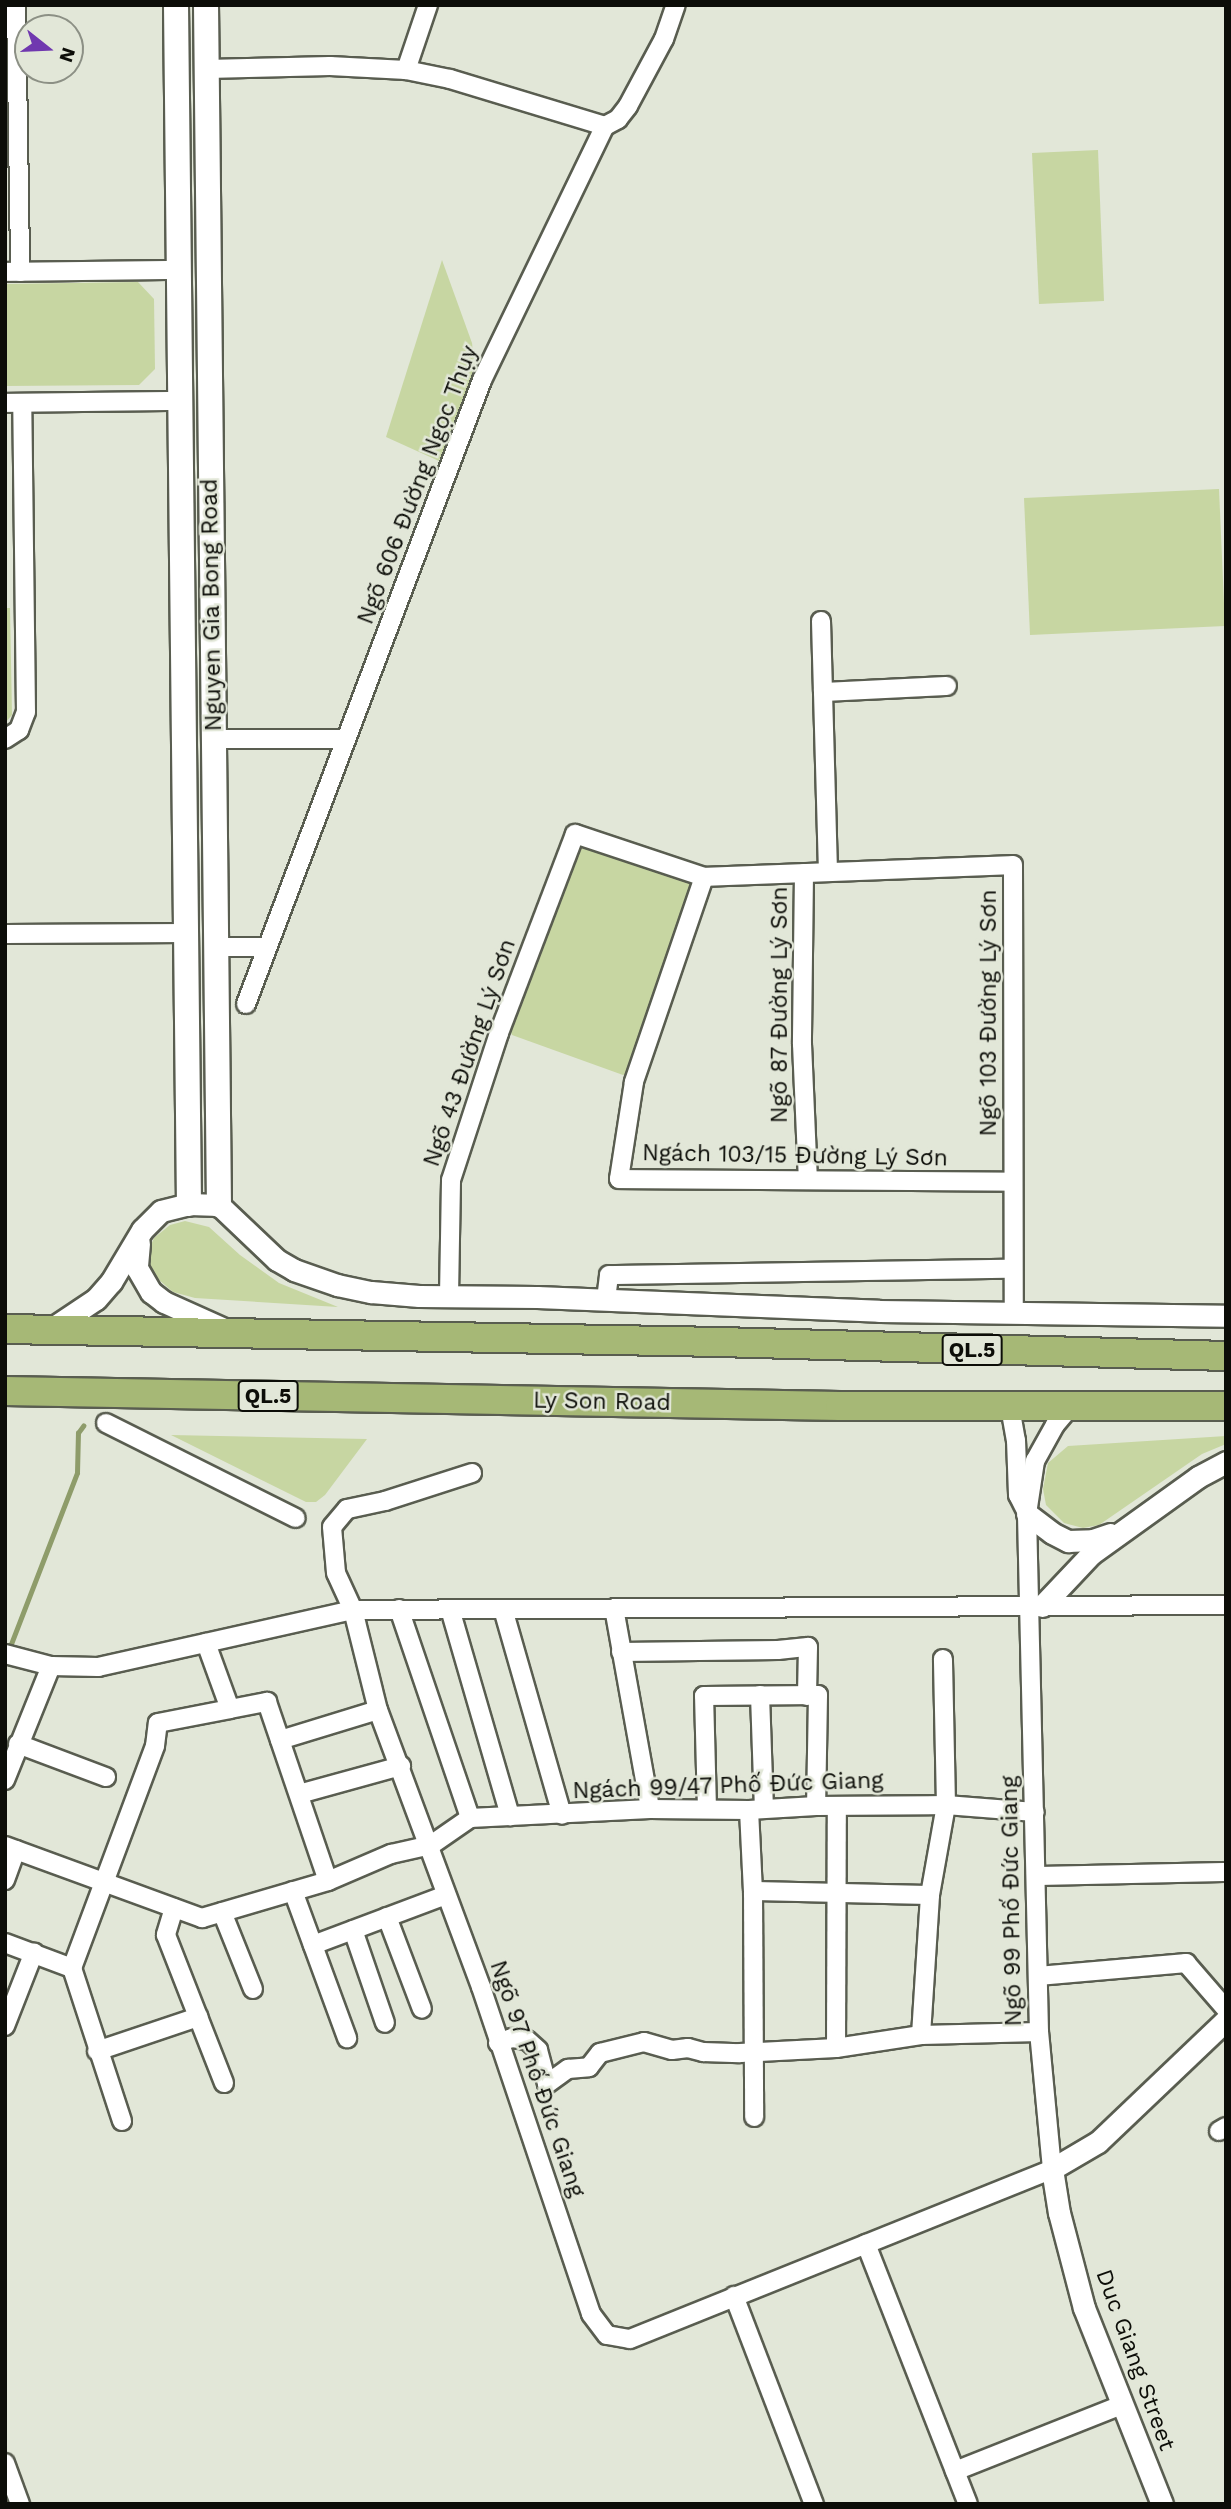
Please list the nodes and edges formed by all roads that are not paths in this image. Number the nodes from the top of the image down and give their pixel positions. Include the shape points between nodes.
1 (16, 5) edge
2 (176, 5) edge
3 (206, 5) edge
4 (428, 5) edge
5 (676, 5) edge
6 (206, 69) junction
7 (406, 70) junction
8 (605, 126) junction
9 (12, 188) edge
10 (179, 270) junction
11 (209, 270) junction
12 (13, 272) edge
13 (180, 401) junction
14 (210, 401) junction
15 (14, 403) edge
16 (821, 621) dead end
17 (947, 686) dead end
18 (823, 692) junction
19 (5, 739) edge
20 (214, 739) junction
21 (346, 739) junction
22 (575, 834) joint
23 (828, 872) junction
24 (804, 873) junction
25 (704, 877) junction
26 (186, 933) junction
27 (5, 934) edge
28 (216, 947) junction
29 (267, 947) junction
30 (246, 1004) dead end
31 (808, 1179) junction
32 (1013, 1182) junction
33 (189, 1204) junction
34 (219, 1205) junction
35 (142, 1230) junction
36 (1013, 1269) junction
37 (449, 1296) junction
38 (606, 1300) junction
39 (1014, 1311) junction
40 (1226, 1316) edge
41 (5, 1329) edge
42 (51, 1329) junction
43 (232, 1332) junction
44 (1226, 1350) edge
45 (1195, 1355) junction
46 (1226, 1356) edge
47 (5, 1391) edge
48 (1010, 1407) junction
49 (1070, 1407) junction
50 (1217, 1409) edge
51 (106, 1423) dead end
52 (1226, 1462) edge
53 (472, 1472) dead end
54 (1158, 1507) junction
55 (1027, 1514) junction
56 (296, 1518) dead end
57 (1226, 1605) edge
58 (1036, 1606) junction
59 (614, 1608) junction
60 (399, 1609) junction
61 (450, 1609) junction
62 (503, 1609) junction
63 (353, 1610) junction
64 (206, 1643) junction
65 (621, 1652) junction
66 (5, 1654) edge
67 (943, 1659) dead end
68 (51, 1666) junction
69 (760, 1695) junction
70 (812, 1695) junction
71 (230, 1709) junction
72 (378, 1710) junction
73 (280, 1740) junction
74 (18, 1744) junction
75 (401, 1766) junction
76 (106, 1777) dead end
77 (5, 1780) edge
78 (299, 1794) junction
79 (946, 1805) junction
80 (816, 1806) junction
81 (837, 1807) junction
82 (650, 1809) junction
83 (707, 1809) junction
84 (757, 1810) junction
85 (1035, 1812) junction
86 (562, 1815) junction
87 (510, 1816) junction
88 (470, 1818) junction
89 (431, 1845) junction
90 (11, 1848) edge
91 (1226, 1872) edge
92 (1036, 1876) junction
93 (5, 1880) edge
94 (328, 1881) junction
95 (104, 1884) junction
96 (293, 1891) junction
97 (753, 1891) junction
98 (837, 1893) junction
99 (446, 1895) junction
100 (930, 1895) junction
101 (174, 1908) junction
102 (222, 1912) junction
103 (387, 1917) junction
104 (353, 1930) junction
105 (5, 1943) edge
106 (313, 1945) junction
107 (34, 1952) junction
108 (72, 1968) junction
109 (1038, 1976) junction
110 (253, 1990) dead end
111 (422, 2009) dead end
112 (1226, 2009) edge
113 (198, 2017) junction
114 (1226, 2020) edge
115 (385, 2023) dead end
116 (5, 2026) edge
117 (1039, 2032) junction
118 (921, 2035) junction
119 (346, 2038) dead end
120 (498, 2043) junction
121 (836, 2048) junction
122 (97, 2051) junction
123 (753, 2052) junction
124 (224, 2083) dead end
125 (754, 2117) dead end
126 (122, 2121) dead end
127 (1052, 2169) junction
128 (866, 2244) junction
129 (734, 2296) junction
130 (1122, 2405) junction
131 (5, 2463) edge
132 (955, 2471) junction
133 (1160, 2503) edge
134 (20, 2504) edge
135 (814, 2504) edge
136 (968, 2504) edge

1 - 9 street
2 - 10 main road, Nguyen Gia Bong Road
3 - 6 main road, Nguyen Gia Bong Road
4 - 7 street
5 - 8 street, Ngõ 606 Đường Ngọc Thụy via 633,98 618,119
6 - 7 street via 330,66
6 - 11 main road, Nguyen Gia Bong Road
7 - 8 street
8 - 21 street, Ngõ 606 Đường Ngọc Thụy via 479,387
9 - 12 street
10 - 11 main road
10 - 12 street
10 - 13 main road, Nguyen Gia Bong Road
11 - 14 main road, Nguyen Gia Bong Road
13 - 14 main road
13 - 15 street
13 - 26 main road, Nguyen Gia Bong Road
14 - 20 main road, Nguyen Gia Bong Road
15 - 19 street via 26,712 19,730
16 - 18 street
17 - 18 street
18 - 23 street
20 - 21 street
20 - 28 main road, Nguyen Gia Bong Road
21 - 29 street, Ngõ 606 Đường Ngọc Thụy
22 - 25 street, Ngõ 103 Đường Lý Sơn
22 - 37 street, Ngõ 43 Đường Lý Sơn via 499,1033 451,1180
23 - 24 street, Ngõ 103 Đường Lý Sơn
23 - 32 street, Ngõ 103 Đường Lý Sơn via 1013,865
24 - 25 street, Ngõ 103 Đường Lý Sơn
24 - 31 street, Ngõ 87 Đường Lý Sơn via 802,1044
25 - 31 street, Ngách 103/15 Đường Lý Sơn via 635,1082 619,1180
26 - 27 street
26 - 28 main road
26 - 33 main road, Nguyen Gia Bong Road
28 - 29 street
28 - 34 main road, Nguyen Gia Bong Road
29 - 30 street, Ngõ 606 Đường Ngọc Thụy
31 - 32 street, Ngách 103/15 Đường Lý Sơn
32 - 36 street, Ngõ 103 Đường Lý Sơn
33 - 34 street
33 - 35 street via 162,1211
34 - 37 street via 276,1260 294,1270 371,1292
35 - 42 street via 111,1282
35 - 43 street via 137,1268 151,1292
36 - 38 street via 609,1275
36 - 39 street, Ngõ 103 Đường Lý Sơn
37 - 38 street
38 - 39 street via 879,1311
39 - 40 street
41 - 42 highway, QL.5
42 - 43 highway, QL.5
43 - 45 highway, QL.5
44 - 45 highway
45 - 46 highway, QL.5
47 - 48 highway, Ly Son Road / QL.5
48 - 49 highway, Ly Son Road / QL.5
48 - 55 street via 1018,1495
49 - 50 highway, Ly Son Road / QL.5
49 - 55 street via 1035,1461
51 - 56 street
52 - 54 street
53 - 63 street, Ngõ 97 Phố Đức Giang via 347,1509 332,1527 336,1573
54 - 55 street via 1106,1536 1077,1542 1060,1538
54 - 58 street via 1091,1554
55 - 58 street, Ngõ 99 Phố Đức Giang
57 - 58 street
58 - 59 street
58 - 85 street, Ngõ 99 Phố Đức Giang via 1031,1630
59 - 62 street
59 - 65 street
60 - 61 street
60 - 63 street
60 - 88 street
61 - 62 street
61 - 87 street
62 - 86 street
63 - 64 street
63 - 72 street, Ngõ 97 Phố Đức Giang
64 - 68 street via 98,1667
64 - 71 street
65 - 70 street via 808,1647
65 - 82 street
66 - 68 street
67 - 79 street
68 - 74 street
69 - 70 street
69 - 83 street via 704,1696
69 - 84 street
70 - 80 street
71 - 73 street via 267,1702
71 - 95 street via 158,1723 155,1746
72 - 73 street
72 - 75 street, Ngõ 97 Phố Đức Giang
73 - 78 street
74 - 76 street
74 - 77 street
75 - 78 street
75 - 89 street, Ngõ 97 Phố Đức Giang
78 - 94 street
79 - 81 street, Ngách 99/47 Phố Đức Giang
79 - 85 street, Ngách 99/47 Phố Đức Giang
79 - 100 street
80 - 81 street, Ngách 99/47 Phố Đức Giang
80 - 84 street, Ngách 99/47 Phố Đức Giang
81 - 98 street
82 - 83 street, Ngách 99/47 Phố Đức Giang
82 - 86 street, Ngách 99/47 Phố Đức Giang
83 - 84 street, Ngách 99/47 Phố Đức Giang
84 - 97 street
85 - 92 street, Ngõ 99 Phố Đức Giang
86 - 87 street, Ngách 99/47 Phố Đức Giang
87 - 88 street, Ngách 99/47 Phố Đức Giang
88 - 89 street
89 - 94 street via 391,1854
89 - 99 street, Ngõ 97 Phố Đức Giang
90 - 93 street
90 - 95 street
91 - 92 street
92 - 109 street, Ngõ 99 Phố Đức Giang
94 - 96 street
95 - 101 street
95 - 108 street
96 - 102 street
96 - 106 street
97 - 98 street
97 - 123 street
98 - 100 street
98 - 121 street
99 - 103 street
99 - 120 street, Ngõ 97 Phố Đức Giang
100 - 118 street
101 - 102 street via 202,1918
101 - 113 street via 166,1935
102 - 110 street
103 - 104 street
103 - 111 street
104 - 106 street
104 - 115 street
105 - 107 street
106 - 119 street
107 - 108 street
107 - 116 street
108 - 122 street
109 - 112 street via 1186,1963
109 - 117 street, Ngõ 99 Phố Đức Giang
113 - 122 street
113 - 124 street
114 - 127 street via 1098,2142
117 - 118 street
117 - 127 street, Ngõ 99 Phố Đức Giang
118 - 121 street
120 - 123 street via 512,2038 527,2040 538,2050 547,2084 568,2068 589,2067 600,2053 644,2042 672,2050
120 - 129 street, Ngõ 97 Phố Đức Giang via 592,2314 607,2336 630,2339
121 - 123 street
122 - 126 street
123 - 125 street
127 - 128 street, Ngõ 97 Phố Đức Giang
127 - 130 street, Duc Giang Street via 1084,2308
128 - 129 street, Ngõ 97 Phố Đức Giang
128 - 132 street
129 - 135 street
130 - 132 street
130 - 133 street, Duc Giang Street
131 - 134 street
132 - 136 street

